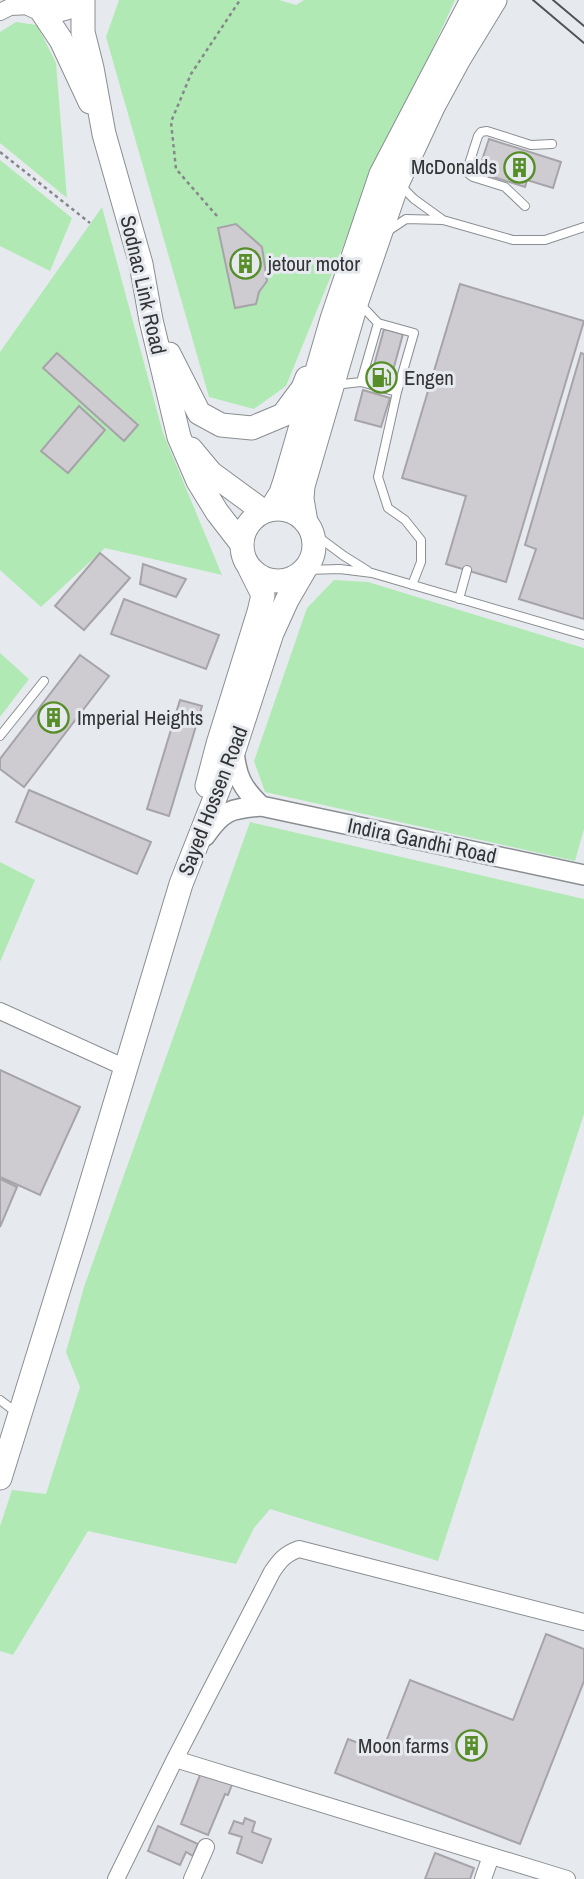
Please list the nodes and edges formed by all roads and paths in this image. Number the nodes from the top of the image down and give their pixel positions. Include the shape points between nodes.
1 (82, 0) edge
2 (240, 0) edge
3 (472, 0) edge
4 (495, 0) edge
5 (513, 0) edge
6 (32, 5) edge
7 (0, 12) edge
8 (483, 23) junction
9 (104, 134) junction
10 (552, 144) dead end
11 (0, 152) edge
12 (398, 183) junction
13 (525, 206) dead end
14 (217, 216) dead end
15 (443, 220) junction
16 (90, 223) dead end
17 (584, 228) edge
18 (379, 236) junction
19 (357, 301) junction
20 (151, 320) junction
21 (332, 320) junction
22 (378, 323) junction
23 (361, 382) junction
24 (332, 385) junction
25 (397, 392) junction
26 (179, 437) junction
27 (267, 510) junction
28 (310, 527) junction
29 (241, 543) junction
30 (250, 569) junction
31 (305, 569) junction
32 (467, 570) dead end
33 (372, 573) junction
34 (412, 585) junction
35 (459, 598) junction
36 (584, 635) edge
37 (44, 681) dead end
38 (0, 736) edge
39 (234, 750) junction
40 (261, 806) junction
41 (195, 850) junction
42 (583, 872) edge
43 (178, 895) junction
44 (0, 1011) edge
45 (126, 1068) junction
46 (0, 1400) edge
47 (19, 1415) junction
48 (0, 1478) edge
49 (584, 1622) edge
50 (175, 1759) junction
51 (206, 1847) dead end
52 (491, 1856) junction
53 (116, 1879) edge
54 (192, 1879) edge
55 (483, 1879) edge
56 (568, 1879) edge

1 - 6 main road via 64,10
1 - 9 main road, Sodnac Link Road via 83,32
2 - 14 path via 191,75 171,122 176,169
3 - 21 main road via 381,174
4 - 8 main road
5 - 8 main road
6 - 7 street
6 - 9 main road, Sodnac Link Road via 61,40
8 - 12 main road via 435,105
9 - 20 main road, Sodnac Link Road via 141,264
10 - 13 lane via 531,145 486,131 478,136 469,174 505,187
11 - 16 path
12 - 15 lane
12 - 18 main road
15 - 17 lane via 513,240 544,240
15 - 18 lane via 406,219
18 - 19 main road
19 - 22 lane
19 - 24 main road
20 - 21 main road via 199,414 221,425 252,428 283,415 303,388
20 - 26 main road, Sodnac Link Road
21 - 27 main road via 281,493
22 - 23 lane
22 - 25 lane via 414,333
23 - 24 lane
23 - 25 lane
24 - 28 main road via 303,486
25 - 34 lane via 378,477 388,508 421,540 421,562
26 - 27 main road, Sodnac Link Road via 211,472
26 - 29 main road, Sodnac Link Road via 198,481
27 - 28 main road via 290,510
27 - 29 main road via 251,519
28 - 31 main road via 314,552
28 - 33 lane
29 - 30 main road
30 - 31 main road via 259,577 283,581
30 - 43 main road, Sayed Hossen Road via 263,595
31 - 33 lane
31 - 39 main road, Sayed Hossen Road via 272,633
32 - 35 lane
33 - 34 lane
34 - 35 lane
35 - 36 lane
37 - 38 lane
39 - 40 street via 241,783
39 - 41 main road, Sayed Hossen Road
40 - 41 street, Indira Gandhi Road via 223,813
40 - 42 street, Indira Gandhi Road
41 - 43 main road, Sayed Hossen Road
43 - 45 main road, Sayed Hossen Road
44 - 45 street
45 - 47 main road, Sayed Hossen Road
46 - 47 lane
47 - 48 main road, Sayed Hossen Road
49 - 50 street via 299,1549 290,1552 272,1572
50 - 52 street
50 - 53 street
51 - 54 street
52 - 55 street
52 - 56 street

